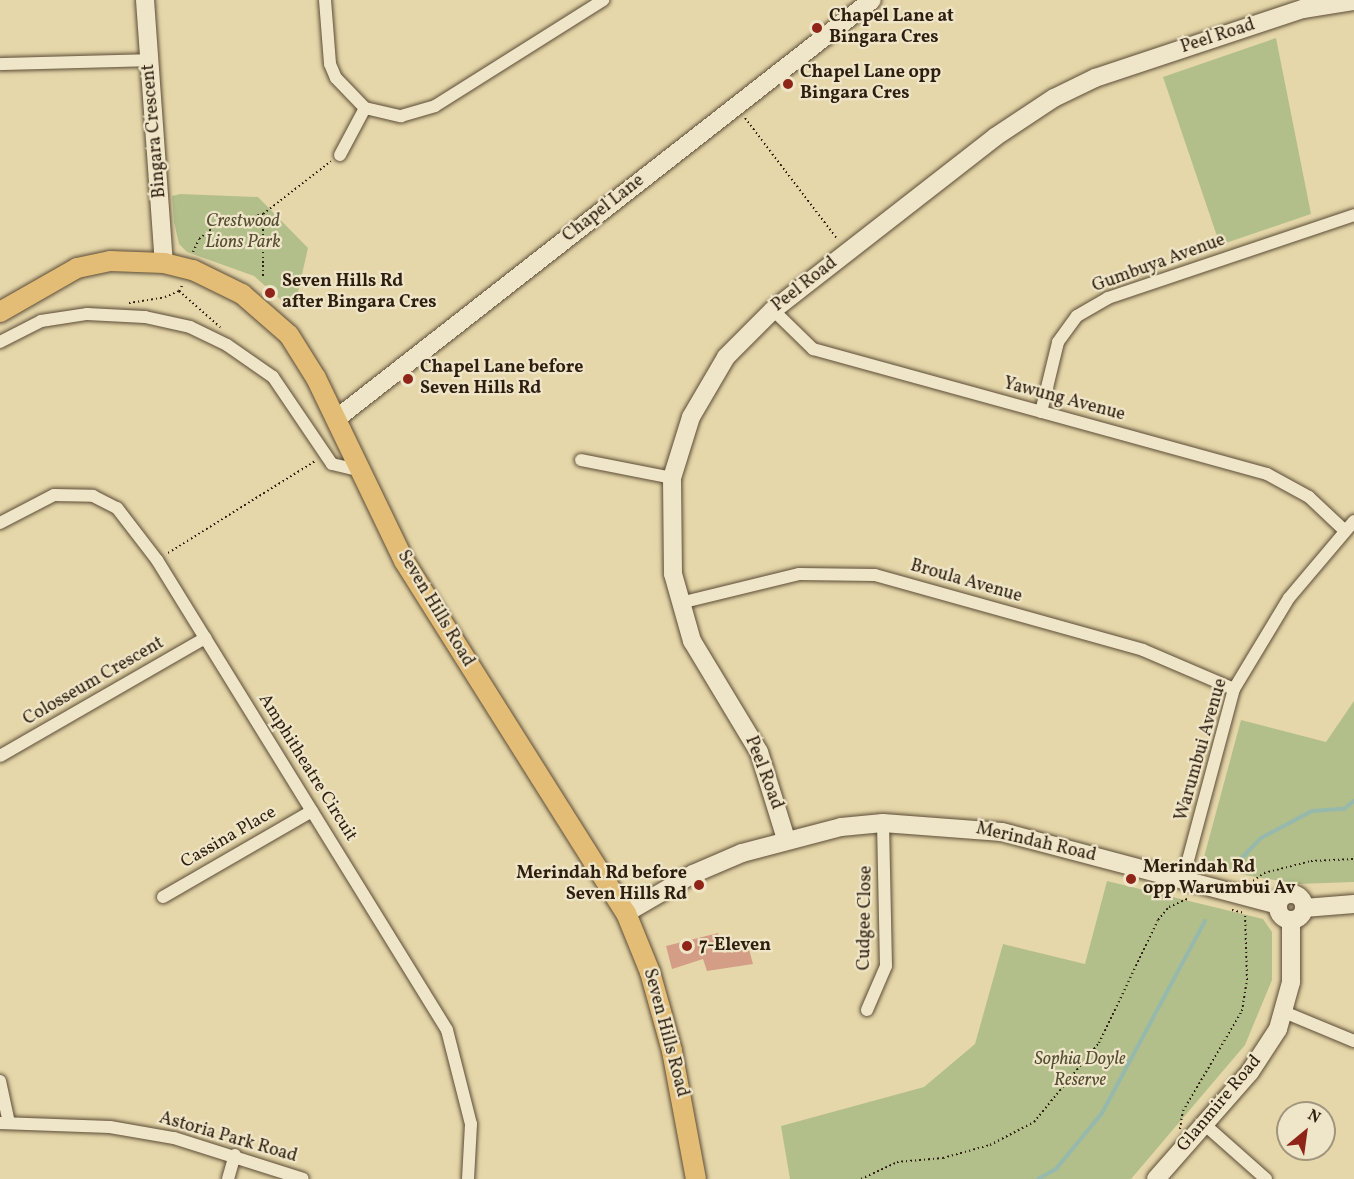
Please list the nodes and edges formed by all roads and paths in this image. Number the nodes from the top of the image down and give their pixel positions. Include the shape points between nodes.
1 (145, 0) edge
2 (325, 0) edge
3 (603, 0) edge
4 (872, 0) edge
5 (1354, 1) edge
6 (1302, 5) edge
7 (149, 60) junction
8 (0, 64) edge
9 (736, 106) junction
10 (365, 108) junction
11 (340, 155) joint
12 (263, 214) junction
13 (1354, 215) edge
14 (193, 252) dead end
15 (847, 252) junction
16 (164, 263) junction
17 (263, 276) dead end
18 (183, 282) dead end
19 (179, 291) junction
20 (123, 304) dead end
21 (773, 310) junction
22 (0, 312) edge
23 (230, 334) dead end
24 (0, 342) edge
25 (1041, 412) junction
26 (336, 419) junction
27 (320, 458) dead end
28 (581, 460) dead end
29 (359, 470) junction
30 (672, 477) junction
31 (1354, 521) edge
32 (0, 523) edge
33 (1344, 530) junction
34 (157, 560) junction
35 (680, 603) junction
36 (205, 638) junction
37 (1234, 689) junction
38 (0, 756) edge
39 (312, 811) junction
40 (883, 823) junction
41 (786, 839) junction
42 (1354, 859) edge
43 (1183, 879) junction
44 (163, 897) dead end
45 (1199, 900) dead end
46 (1354, 904) edge
47 (1246, 906) junction
48 (1229, 909) dead end
49 (626, 913) junction
50 (1297, 914) junction
51 (867, 1010) dead end
52 (1284, 1012) junction
53 (1354, 1041) edge
54 (0, 1081) edge
55 (5, 1123) edge
56 (1204, 1124) junction
57 (1184, 1147) junction
58 (235, 1155) junction
59 (228, 1179) edge
60 (303, 1179) edge
61 (468, 1179) edge
62 (696, 1179) edge
63 (861, 1179) edge
64 (1156, 1179) edge
65 (1266, 1179) edge

1 - 7 street, Bingara Crescent
2 - 10 street via 330,64 336,78
3 - 10 street via 435,106 401,116
4 - 9 street, Chapel Lane
5 - 6 street, Peel Road
6 - 15 street, Peel Road via 1095,78 1054,98 995,137
7 - 8 street
7 - 16 street, Bingara Crescent
9 - 15 path
9 - 26 street, Chapel Lane
10 - 11 street
11 - 12 path
12 - 14 path via 214,227 199,239
12 - 17 path
13 - 25 street, Gumbuya Avenue via 1108,298 1077,316 1058,342
15 - 21 street, Peel Road
16 - 22 main road, Seven Hills Road via 110,261 77,268 45,282
16 - 26 main road, Seven Hills Road via 222,282 275,320 304,356
18 - 19 path
19 - 20 path
19 - 23 path
21 - 25 street, Yawung Avenue via 813,349
21 - 30 street, Peel Road via 726,357 704,390
24 - 29 street via 42,321 87,314 145,317 190,327 227,345 273,377 332,464
25 - 33 street, Yawung Avenue via 1267,474 1308,497
26 - 29 main road, Seven Hills Road
27 - 34 path
28 - 30 street
29 - 49 main road, Seven Hills Road via 410,570
30 - 35 street, Peel Road via 670,546
31 - 33 street, Warumbui Avenue
32 - 34 street, Amphitheatre Circuit via 54,495 93,496 117,508
33 - 37 street, Warumbui Avenue via 1289,598
34 - 36 street, Amphitheatre Circuit
35 - 37 street, Broula Avenue via 799,574 875,576 1143,650
35 - 41 street, Peel Road via 692,641 759,752
36 - 38 street, Colosseum Crescent
36 - 39 street, Amphitheatre Circuit
37 - 43 street, Warumbui Avenue
39 - 44 street, Cassina Place
39 - 61 street, Amphitheatre Circuit via 447,1030 471,1124
40 - 41 street, Merindah Road
40 - 43 street, Merindah Road via 1002,832
40 - 51 street, Cudgee Close via 886,966
41 - 49 street, Merindah Road via 693,874
42 - 47 path via 1311,861 1264,873 1252,882
43 - 47 street, Merindah Road
45 - 63 path via 1184,898 1158,920 1099,1043 1034,1122 990,1145 943,1158 897,1162
46 - 50 street
47 - 48 path
47 - 50 street, Merindah Road via 1278,905 1282,897 1294,894
47 - 57 path via 1247,980 1242,1011 1183,1110 1180,1129
49 - 62 main road, Seven Hills Road via 650,972 681,1088
50 - 52 street, Glanmire Road
52 - 53 street
52 - 56 street, Glanmire Road via 1261,1058
54 - 55 street
55 - 58 street, Astoria Park Road via 110,1127
56 - 57 street, Glanmire Road
56 - 65 street
57 - 64 street, Glanmire Road
58 - 59 street
58 - 60 street, Astoria Park Road

